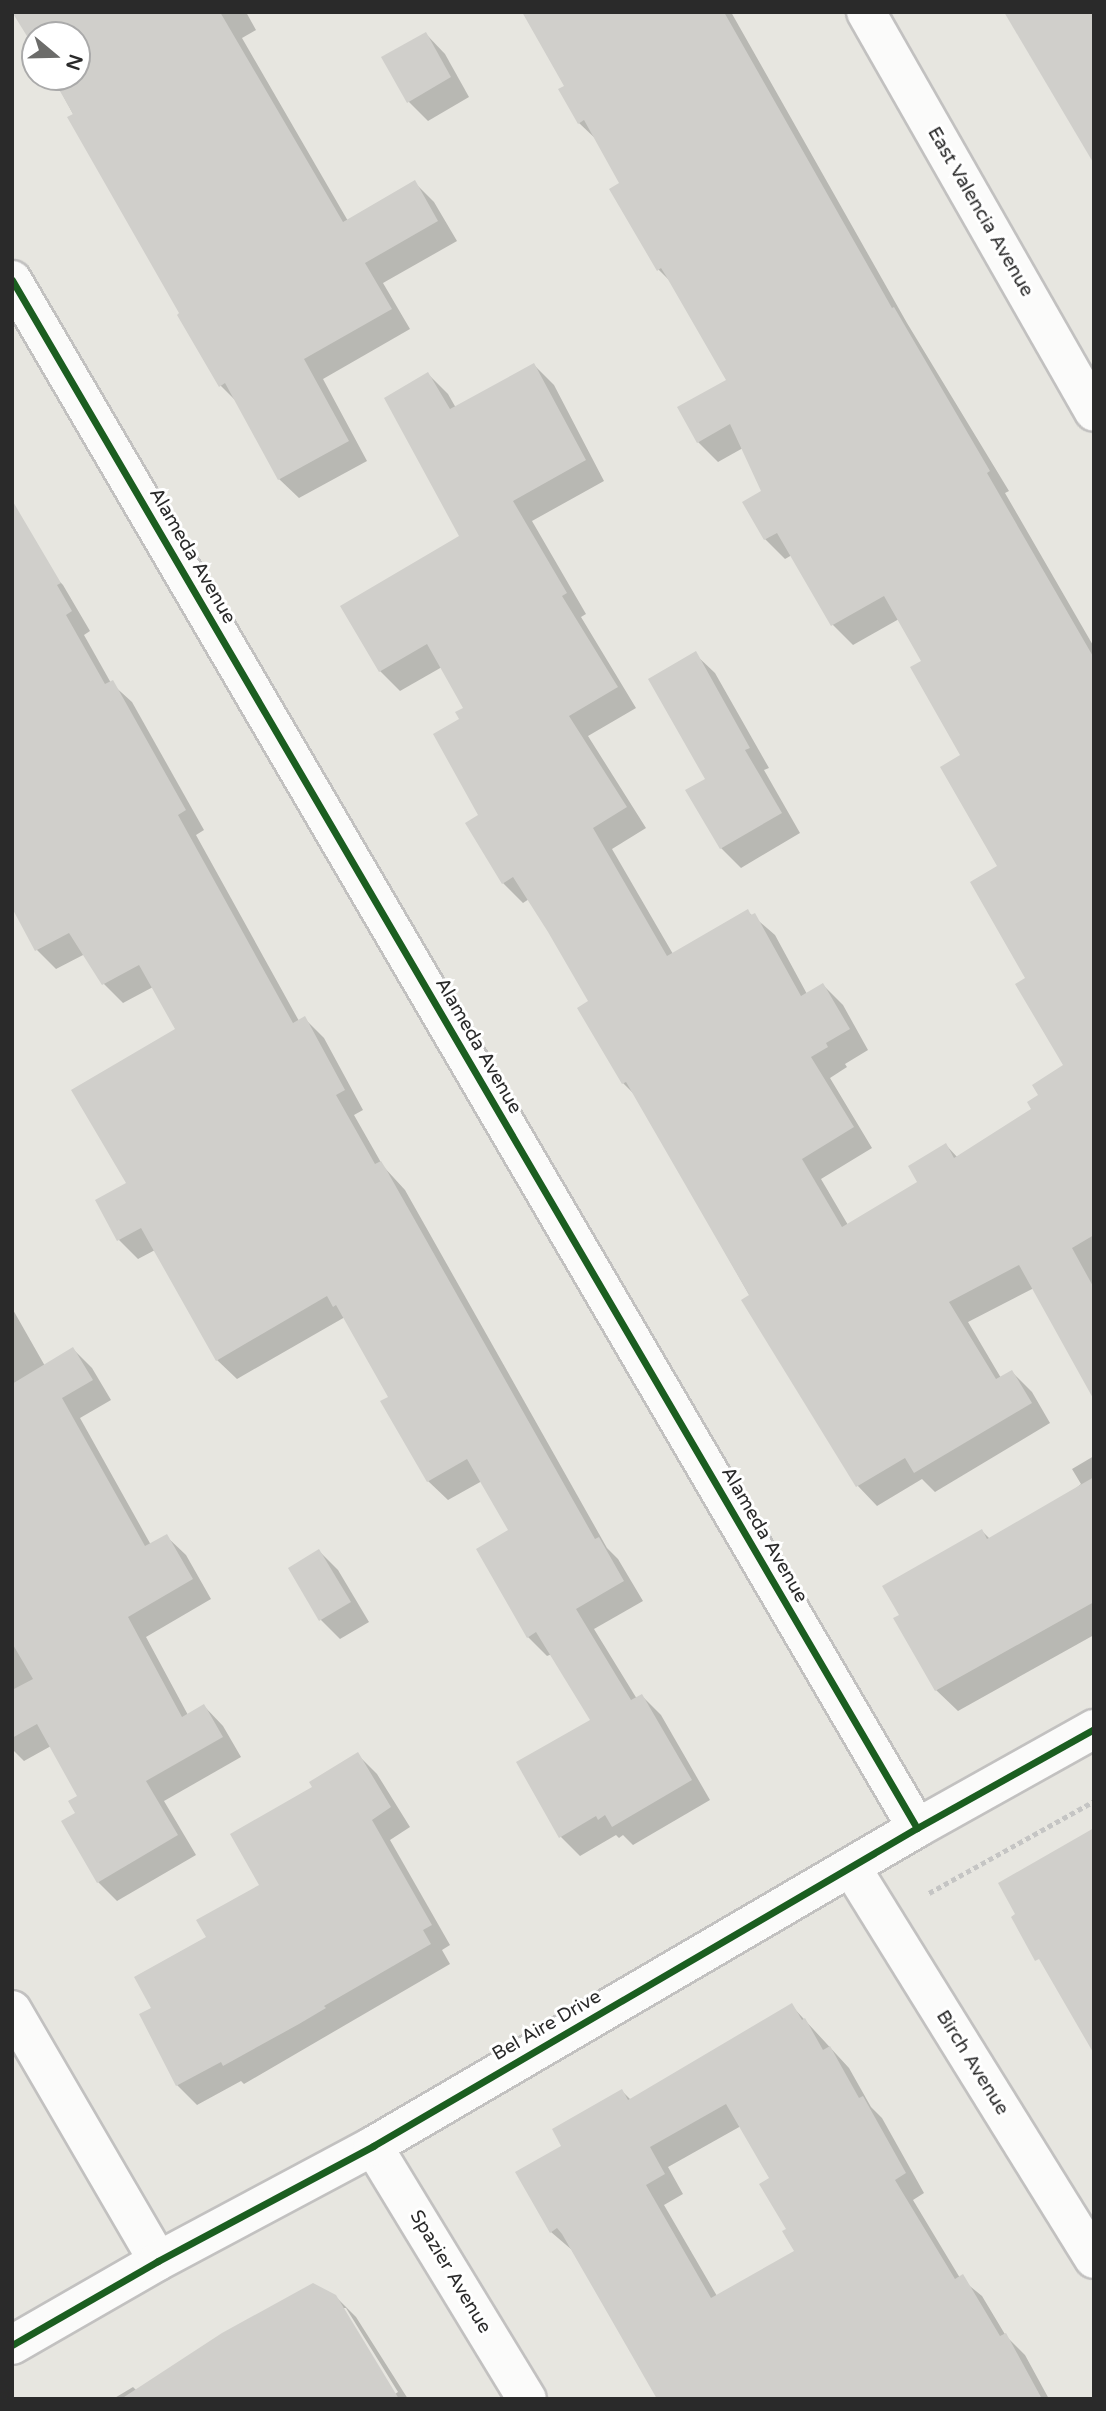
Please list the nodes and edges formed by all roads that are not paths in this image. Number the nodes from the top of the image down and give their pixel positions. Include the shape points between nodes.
1 (866, 12) edge
2 (12, 280) edge
3 (1094, 411) edge
4 (1094, 1729) edge
5 (917, 1828) junction
6 (851, 1867) junction
7 (12, 2010) edge
8 (373, 2146) junction
9 (1094, 2259) edge
10 (158, 2261) junction
11 (12, 2345) edge
12 (527, 2399) edge

1 - 3 street, East Valencia Avenue
2 - 5 street, Alameda Avenue
4 - 5 street, Bel Aire Drive
5 - 6 street, Bel Aire Drive
6 - 8 street, Bel Aire Drive
6 - 9 street, Birch Avenue
7 - 10 street
8 - 10 street, Bel Aire Drive
8 - 12 street, Spazier Avenue
10 - 11 street, Bel Aire Drive

